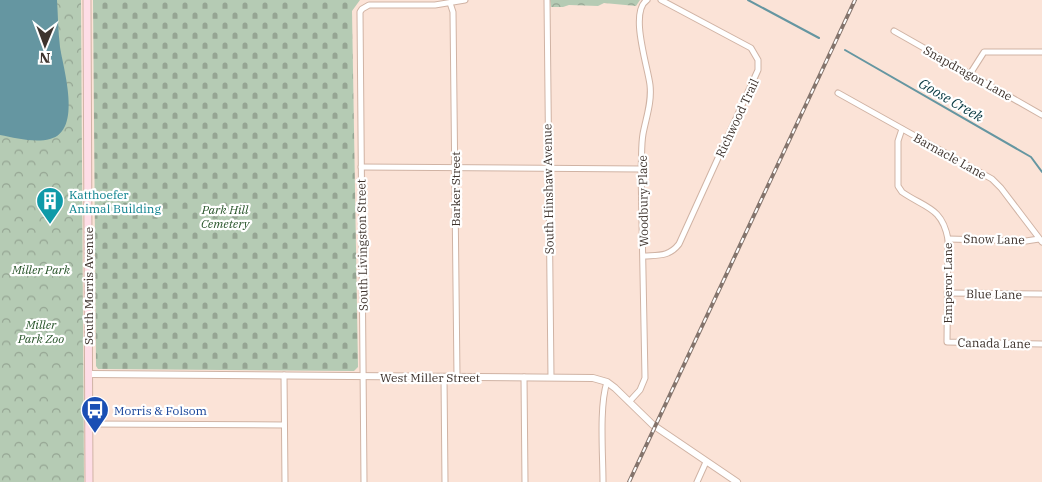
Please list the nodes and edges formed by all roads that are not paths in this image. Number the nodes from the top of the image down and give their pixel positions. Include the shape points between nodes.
1 (87, 0) edge
2 (465, 0) edge
3 (547, 0) edge
4 (647, 0) edge
5 (661, 0) edge
6 (450, 3) junction
7 (894, 31) dead end
8 (1042, 52) edge
9 (970, 74) junction
10 (838, 93) dead end
11 (1042, 115) edge
12 (902, 129) junction
13 (361, 167) junction
14 (455, 167) junction
15 (547, 168) junction
16 (641, 169) junction
17 (948, 239) junction
18 (1041, 240) edge
19 (644, 256) junction
20 (947, 294) junction
21 (1042, 294) edge
22 (947, 342) joint
23 (1042, 344) edge
24 (89, 374) junction
25 (284, 375) junction
26 (363, 376) junction
27 (444, 377) junction
28 (457, 377) junction
29 (524, 377) junction
30 (551, 377) junction
31 (607, 382) junction
32 (629, 402) junction
33 (89, 424) junction
34 (284, 425) junction
35 (706, 462) junction
36 (89, 482) edge
37 (285, 482) edge
38 (364, 482) edge
39 (445, 482) edge
40 (525, 482) edge
41 (603, 482) edge
42 (697, 482) edge
43 (737, 482) edge

1 - 24 main road, South Morris Avenue
2 - 6 street
3 - 15 street, South Hinshaw Avenue
4 - 16 street, Woodbury Place via 642,3 640,12 642,52 650,86 648,116 642,135
5 - 19 street, Richwood Trail via 751,48 758,60 758,70 678,244 666,255
6 - 13 street, South Livingston Street via 375,4 362,8 359,17
6 - 14 street, Barker Street via 454,12
7 - 9 street, Snapdragon Lane
8 - 9 street via 984,52
9 - 11 street, Snapdragon Lane
10 - 12 street, Barnacle Lane
12 - 17 street, Emperor Lane via 898,141 898,186 939,215
12 - 18 street, Barnacle Lane via 992,179
13 - 14 street
13 - 26 street, South Livingston Street
14 - 15 street
14 - 28 street, Barker Street
15 - 16 street
15 - 30 street, South Hinshaw Avenue
16 - 19 street, Woodbury Place
17 - 18 street, Snow Lane
17 - 20 street, Emperor Lane
19 - 32 street, Woodbury Place via 644,378 640,390
20 - 21 street, Blue Lane
20 - 22 street, Emperor Lane
22 - 23 street, Canada Lane
24 - 25 street, West Miller Street
24 - 33 main road, South Morris Avenue
25 - 26 street, West Miller Street
25 - 34 street
26 - 27 street, West Miller Street
26 - 38 street, South Livingston Street
27 - 28 street, West Miller Street
27 - 39 street
28 - 29 street, West Miller Street
29 - 30 street, West Miller Street
29 - 40 street
30 - 31 street, West Miller Street via 593,378
31 - 32 street
31 - 41 street via 604,390
32 - 35 street via 653,425
33 - 34 street
33 - 36 main road, South Morris Avenue
34 - 37 street
35 - 42 street
35 - 43 street

